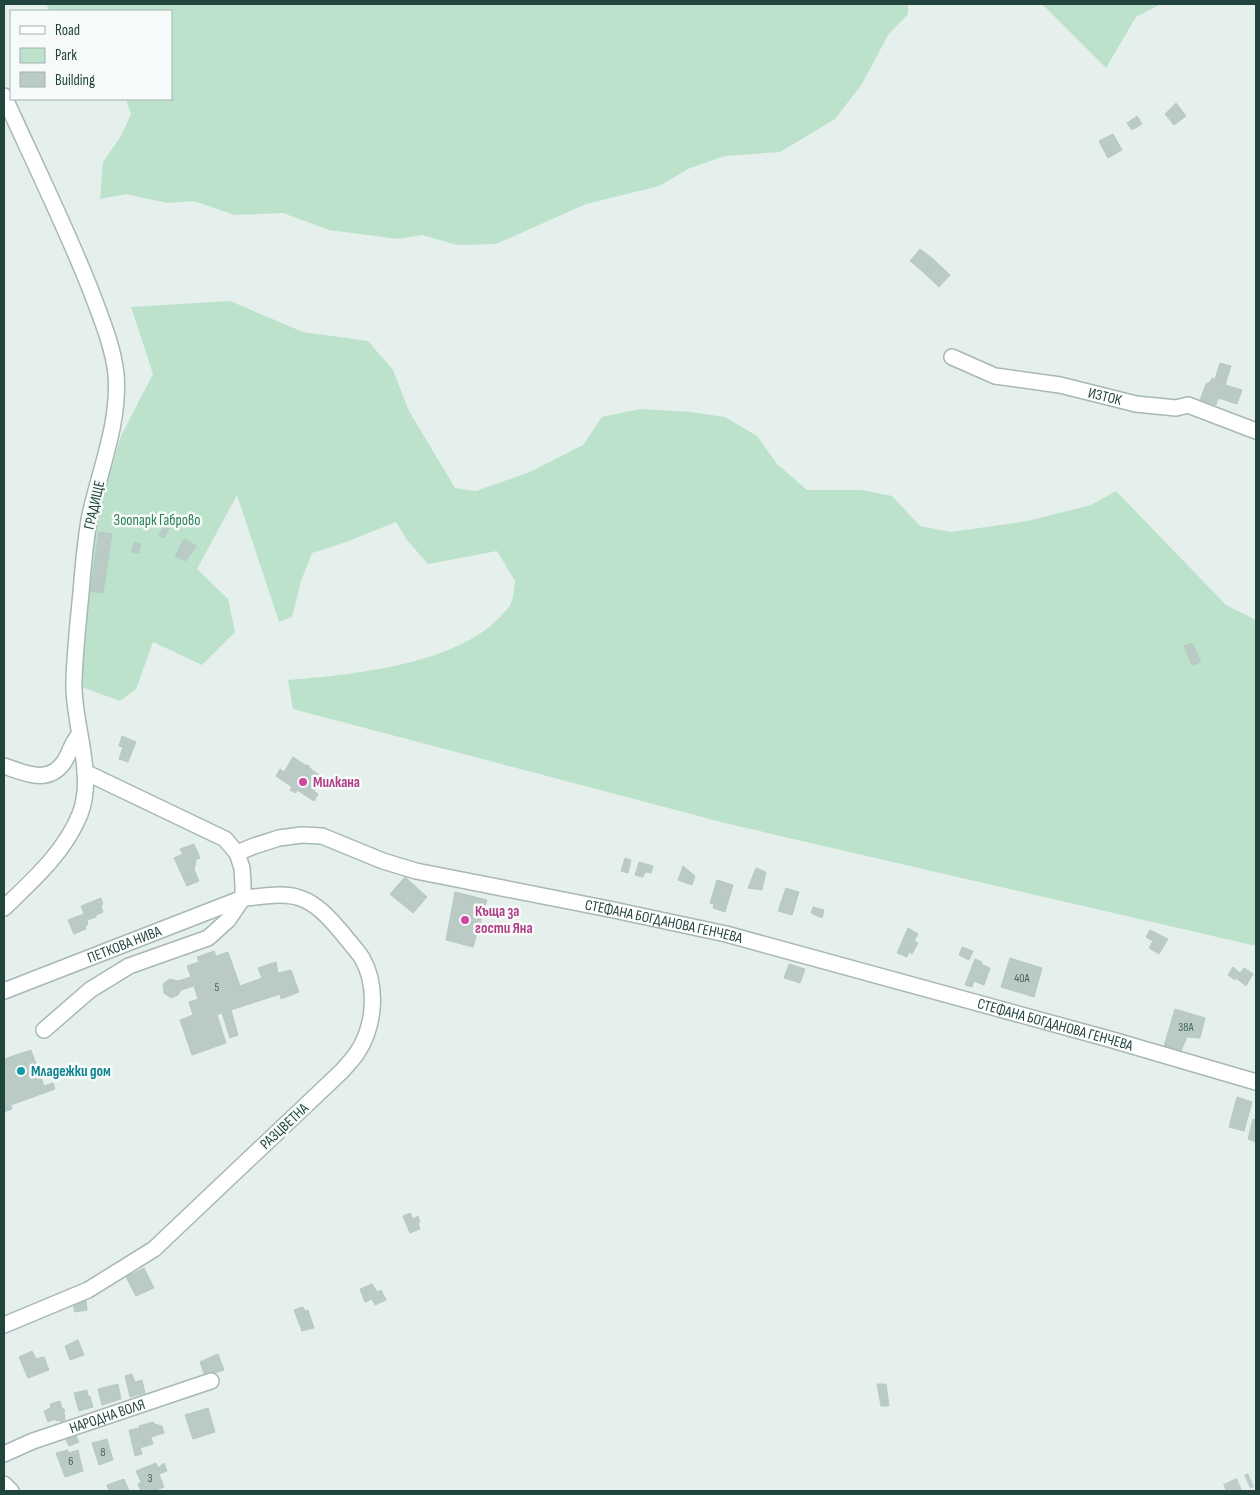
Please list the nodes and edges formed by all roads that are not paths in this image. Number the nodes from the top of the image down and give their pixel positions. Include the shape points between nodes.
1 (4, 96) edge
2 (952, 357) dead end
3 (1256, 431) edge
4 (79, 735) junction
5 (4, 766) edge
6 (85, 772) junction
7 (237, 853) junction
8 (243, 898) junction
9 (4, 908) edge
10 (4, 991) edge
11 (44, 1030) dead end
12 (1256, 1082) edge
13 (4, 1324) edge
14 (211, 1382) dead end
15 (4, 1454) edge
16 (4, 1484) edge
17 (11, 1491) edge

1 - 4 street, ГРАДИЩЕ via 81,266 108,340 116,374 116,400 90,516 84,562 73,695
2 - 3 street, ИЗТОК via 994,376 1060,385 1136,404 1176,408 1188,405
4 - 5 street via 64,762 46,776
4 - 6 street, ГРАДИЩЕ
6 - 7 street via 225,839
6 - 9 street, ГРАДИЩЕ via 85,793 80,813 68,837 46,867
7 - 8 street via 242,868
7 - 12 street, СТЕФАНА БОГДАНОВА ГЕНЧЕВА via 279,838 322,836 416,871 726,934
8 - 10 street, ПЕТКОВА НИВА
8 - 11 street via 228,920 208,938 130,966 90,990
8 - 13 street, РАЗЦВЕТНА via 278,895 300,898 324,912 362,958 372,984 372,1013 358,1052 336,1077 154,1249 88,1290
14 - 15 street, НАРОДНА ВОЛЯ via 33,1441
16 - 17 street

